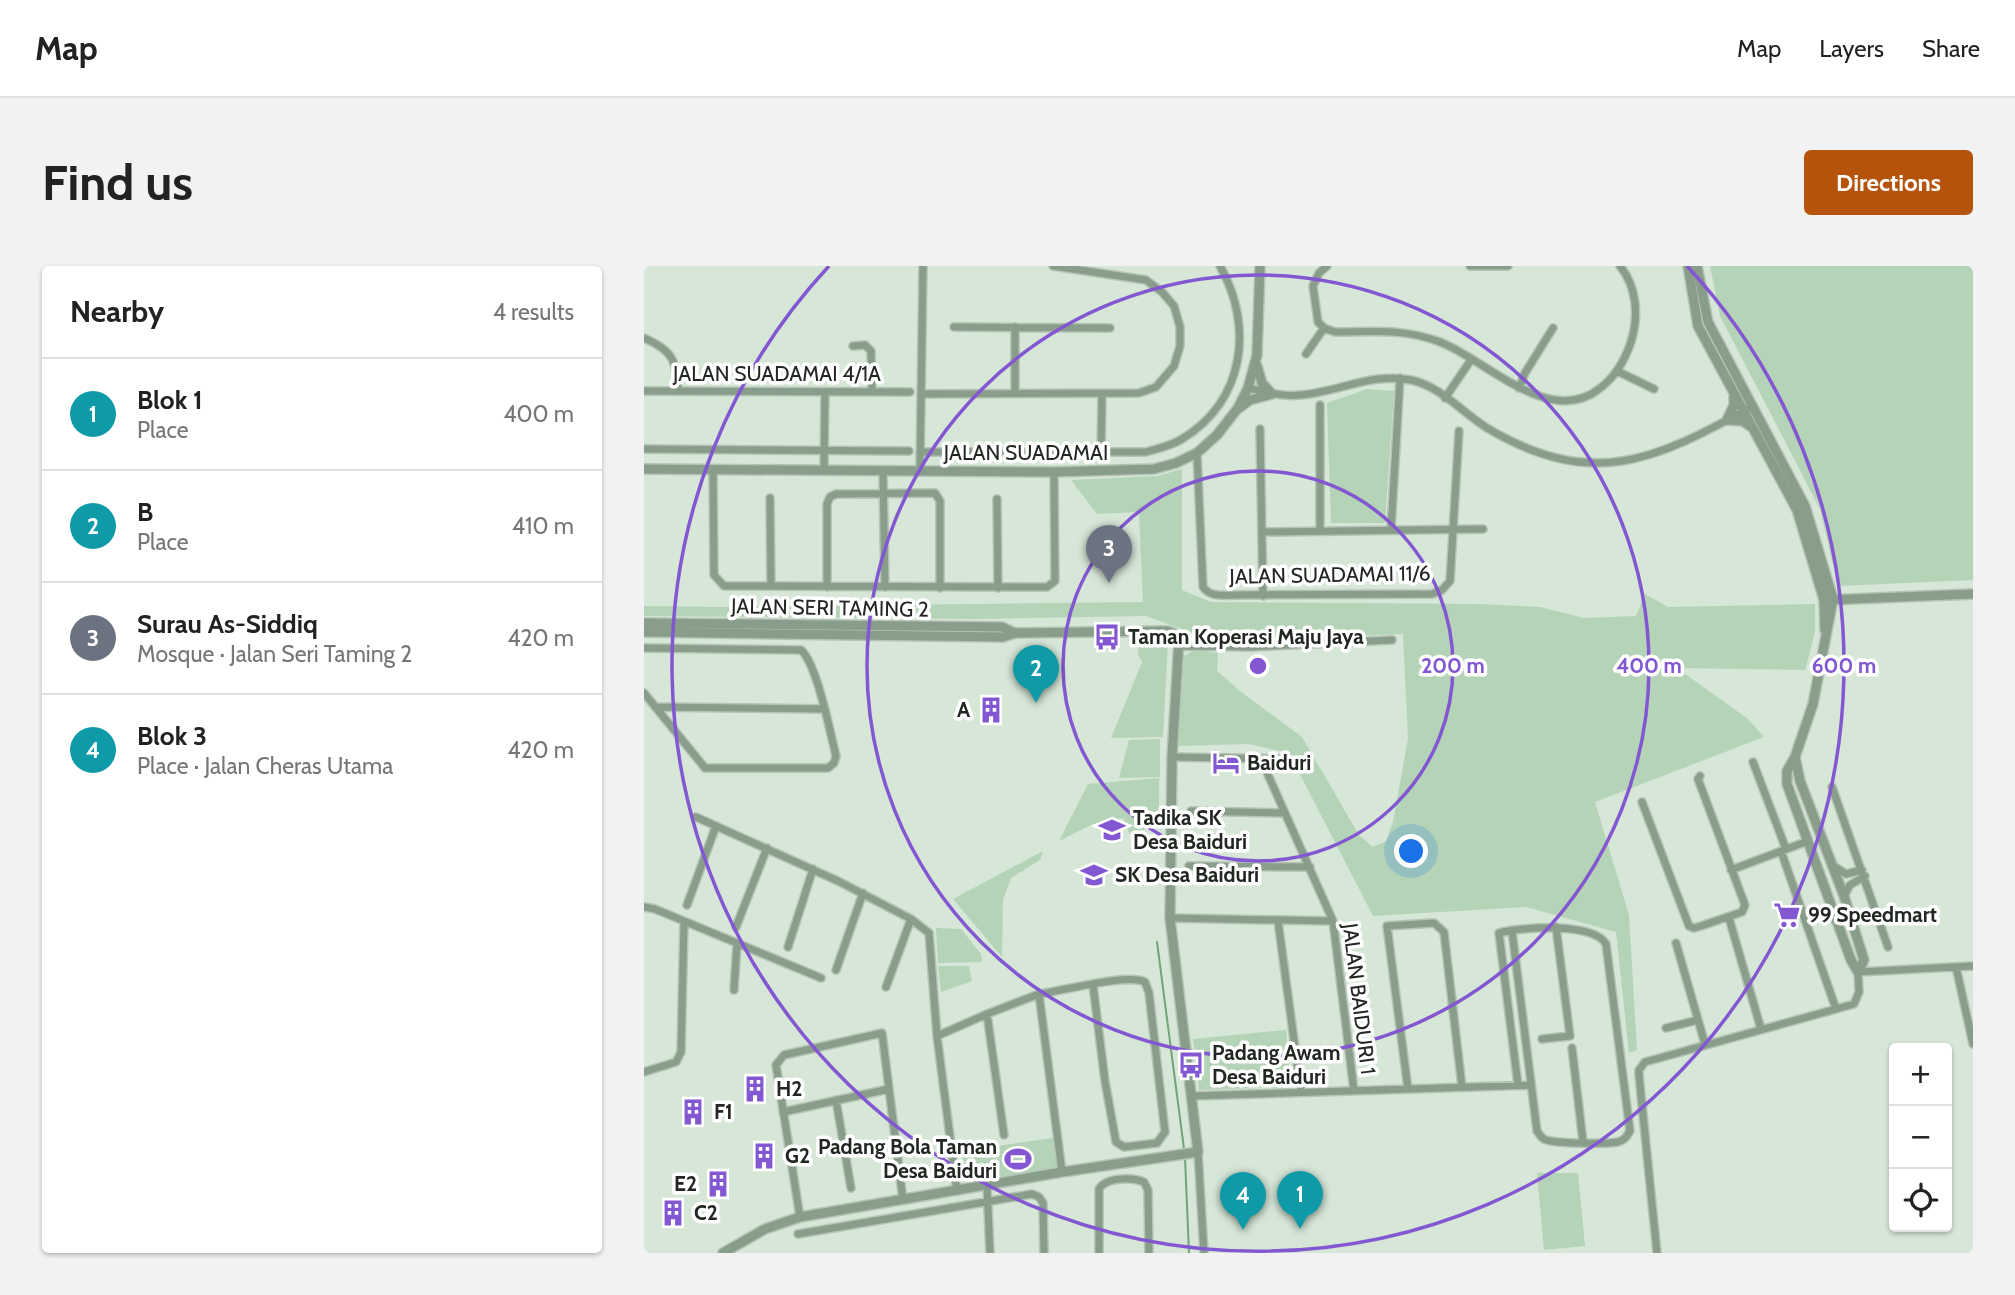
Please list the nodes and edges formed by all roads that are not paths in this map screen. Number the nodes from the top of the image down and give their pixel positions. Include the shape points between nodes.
1 (923, 266) edge
2 (1053, 266) edge
3 (1220, 266) edge
4 (1260, 266) edge
5 (1327, 266) edge
6 (1470, 266) edge
7 (1508, 266) edge
8 (1619, 266) edge
9 (1688, 266) edge
10 (1697, 266) edge
11 (1081, 268) edge
12 (954, 327) dead end
13 (1015, 327) junction
14 (1110, 328) dead end
15 (1324, 328) junction
16 (1553, 328) dead end
17 (644, 338) edge
18 (853, 346) dead end
19 (1306, 354) dead end
20 (1471, 360) junction
21 (1256, 363) junction
22 (1617, 372) junction
23 (1400, 379) junction
24 (1248, 387) junction
25 (1520, 388) junction
26 (1654, 389) dead end
27 (644, 391) edge
28 (678, 391) junction
29 (825, 391) junction
30 (872, 392) junction
31 (910, 392) dead end
32 (1015, 393) junction
33 (921, 394) junction
34 (1102, 394) junction
35 (1272, 394) junction
36 (1734, 394) junction
37 (1445, 398) junction
38 (1320, 405) dead end
39 (1238, 408) junction
40 (1747, 409) junction
41 (1727, 420) junction
42 (1752, 427) junction
43 (1259, 429) dead end
44 (1460, 431) dead end
45 (644, 449) edge
46 (825, 451) junction
47 (909, 451) dead end
48 (920, 452) junction
49 (1101, 453) junction
50 (1197, 453) junction
51 (644, 469) edge
52 (713, 469) junction
53 (824, 470) junction
54 (920, 470) junction
55 (883, 471) junction
56 (1054, 472) junction
57 (884, 492) junction
58 (770, 498) dead end
59 (997, 499) dead end
60 (1454, 529) junction
61 (1483, 529) dead end
62 (1391, 530) junction
63 (1321, 531) junction
64 (1262, 532) junction
65 (771, 586) junction
66 (827, 587) junction
67 (885, 587) junction
68 (940, 587) junction
69 (998, 587) junction
70 (1973, 594) edge
71 (1263, 596) junction
72 (1829, 600) junction
73 (644, 623) edge
74 (644, 632) edge
75 (1015, 633) junction
76 (1392, 640) dead end
77 (1179, 646) junction
78 (644, 648) edge
79 (644, 693) edge
80 (655, 707) junction
81 (824, 709) junction
82 (1172, 757) junction
83 (1795, 757) junction
84 (1261, 759) junction
85 (1285, 759) dead end
86 (1753, 762) dead end
87 (1700, 776) dead end
88 (1832, 787) dead end
89 (1642, 802) dead end
90 (1191, 811) dead end
91 (1285, 813) junction
92 (696, 817) dead end
93 (716, 827) junction
94 (1808, 841) junction
95 (767, 848) junction
96 (1784, 848) junction
97 (1832, 864) junction
98 (1189, 866) dead end
99 (1310, 867) junction
100 (813, 869) junction
101 (1731, 870) junction
102 (1863, 873) junction
103 (863, 893) junction
104 (1844, 896) junction
105 (687, 905) dead end
106 (644, 907) edge
107 (1170, 918) junction
108 (1729, 918) junction
109 (911, 919) junction
110 (1278, 921) junction
111 (1333, 921) junction
112 (684, 922) junction
113 (736, 927) dead end
114 (1556, 927) junction
115 (1512, 931) junction
116 (1676, 943) dead end
117 (737, 944) junction
118 (788, 947) dead end
119 (1888, 947) dead end
120 (1973, 966) edge
121 (1956, 967) junction
122 (836, 970) dead end
123 (1858, 972) junction
124 (821, 978) dead end
125 (1093, 985) junction
126 (886, 987) dead end
127 (734, 990) dead end
128 (1039, 994) junction
129 (1836, 1009) junction
130 (987, 1014) junction
131 (1698, 1020) junction
132 (1760, 1025) junction
133 (1666, 1028) dead end
134 (937, 1037) junction
135 (1542, 1039) dead end
136 (1704, 1040) junction
137 (1973, 1044) edge
138 (1572, 1048) dead end
139 (644, 1072) edge
140 (1518, 1085) junction
141 (1531, 1085) junction
142 (1462, 1087) junction
143 (889, 1089) junction
144 (1408, 1089) junction
145 (1354, 1091) junction
146 (1301, 1093) junction
147 (1193, 1096) junction
148 (836, 1100) junction
149 (783, 1112) junction
150 (1004, 1135) dead end
151 (1583, 1142) junction
152 (1198, 1152) junction
153 (1062, 1172) junction
154 (987, 1186) junction
155 (850, 1188) dead end
156 (957, 1191) junction
157 (904, 1200) junction
158 (988, 1203) junction
159 (800, 1217) junction
160 (798, 1234) dead end
161 (723, 1253) edge
162 (990, 1253) edge
163 (1044, 1253) edge
164 (1100, 1253) edge
165 (1149, 1253) edge
166 (1204, 1253) edge
167 (1657, 1253) edge

1 - 33 street
2 - 11 street
3 - 49 street via 1237,303 1241,331 1239,358 1219,403 1192,432 1170,445 1146,452
4 - 21 street, JALAN SUADAMAI
5 - 15 street via 1312,286 1318,322
6 - 7 street
8 - 22 street via 1630,282 1636,312 1631,341
9 - 36 street via 1698,326
10 - 40 street via 1709,322
11 - 34 street via 1146,280 1169,299 1180,327 1174,366 1156,387 1139,393
12 - 13 street
13 - 14 street
13 - 32 street
15 - 19 street
15 - 20 street via 1406,332 1458,349
16 - 25 street
17 - 28 street via 675,361
18 - 30 street via 864,345 872,351
20 - 25 street
20 - 37 street
21 - 24 street, JALAN SUADAMAI
21 - 35 street via 1262,383
22 - 25 street via 1592,394 1572,400 1555,401
22 - 26 street
23 - 35 street via 1368,380 1301,396
23 - 37 street via 1413,380
23 - 62 street
24 - 35 street
24 - 39 street, JALAN SUADAMAI
27 - 28 street, JALAN SUADAMAI 4/1A
28 - 29 street, JALAN SUADAMAI 4/1A
29 - 30 street, JALAN SUADAMAI 4/1A
29 - 46 street
30 - 31 street, JALAN SUADAMAI 4/1A
32 - 33 street
32 - 34 street
33 - 48 street
34 - 49 street
35 - 39 street
36 - 40 street
36 - 41 street
37 - 41 street via 1507,440 1574,462 1621,463 1644,457
38 - 63 street
39 - 50 street, JALAN SUADAMAI
40 - 41 street
40 - 42 street
40 - 72 street via 1805,506
41 - 42 street
42 - 72 street via 1797,510
43 - 64 street
44 - 60 street
45 - 46 street
46 - 47 street
46 - 53 street
48 - 49 street
48 - 54 street
50 - 56 street, JALAN SUADAMAI via 1154,469
50 - 71 street, JALAN SUADAMAI 11/6 via 1203,587 1213,595
51 - 52 street, JALAN SUADAMAI
52 - 53 street, JALAN SUADAMAI
52 - 65 street via 714,575 724,586
53 - 55 street, JALAN SUADAMAI
54 - 55 street, JALAN SUADAMAI
54 - 56 street, JALAN SUADAMAI
55 - 57 street
56 - 69 street via 1055,581 1047,587
57 - 66 street via 830,497
57 - 67 street
57 - 68 street via 935,494 940,501
58 - 65 street
59 - 69 street
60 - 61 street
60 - 62 street
60 - 71 street, JALAN SUADAMAI 11/6 via 1450,581 1432,594
62 - 63 street
63 - 64 street
64 - 71 street
65 - 66 street
66 - 67 street
67 - 68 street
68 - 69 street
70 - 72 street
72 - 83 street via 1830,620 1814,704
73 - 75 street, JALAN SERI TAMING 2 via 1002,627
74 - 75 street, JALAN SERI TAMING 2 via 1003,637
75 - 77 street, JALAN SERI TAMING 2 via 1167,631 1177,636
76 - 77 street
77 - 82 street
78 - 81 street via 801,650 808,656
79 - 80 street
80 - 81 street
80 - 81 street via 705,768 828,768 835,756
82 - 84 street
82 - 107 street
83 - 94 street via 1787,771 1787,784
83 - 97 street
84 - 85 street
84 - 91 street, JALAN BAIDURI 1
86 - 96 street
87 - 101 street
88 - 102 street
89 - 108 street via 1689,926
90 - 91 street
91 - 99 street, JALAN BAIDURI 1
92 - 93 street
93 - 95 street
93 - 105 street
94 - 96 street
94 - 123 street
95 - 100 street
95 - 113 street
96 - 101 street
96 - 129 street
97 - 102 street via 1846,874
97 - 104 street
98 - 99 street
99 - 111 street, JALAN BAIDURI 1
100 - 103 street
100 - 118 street
101 - 108 street via 1745,905 1742,912
102 - 104 street
102 - 119 street
103 - 109 street
103 - 122 street
104 - 123 street via 1864,960
106 - 112 street
107 - 110 street
107 - 147 street
108 - 132 street
109 - 126 street
109 - 134 street via 929,933
110 - 111 street
110 - 146 street
111 - 145 street, JALAN BAIDURI 1
112 - 117 street
112 - 139 street via 681,1052 676,1062
114 - 115 street
114 - 135 street via 1570,1036
114 - 151 street via 1599,936 1606,944 1629,1119 1630,1131 1621,1142
115 - 140 street via 1499,933
115 - 141 street
116 - 131 street
117 - 124 street
117 - 127 street
120 - 121 street
121 - 123 street
121 - 137 street
123 - 129 street via 1857,999
125 - 125 street via 1116,1142 1124,1147 1157,1143 1165,1132 1145,982 1137,978
125 - 128 street
128 - 130 street
128 - 153 street
129 - 132 street
130 - 134 street
130 - 150 street
131 - 133 street
131 - 136 street
132 - 136 street
134 - 156 street
136 - 167 street via 1650,1059 1639,1075
138 - 151 street
140 - 141 street
140 - 142 street
141 - 151 street via 1537,1131 1543,1139
142 - 144 street
142 - 144 street via 1444,932 1434,923 1387,926
143 - 148 street
143 - 149 street via 882,1033 784,1055 776,1065
143 - 157 street
144 - 145 street
145 - 146 street
146 - 147 street
147 - 152 street
148 - 149 street
148 - 155 street
149 - 159 street
152 - 153 street
152 - 166 street
153 - 154 street
154 - 156 street
154 - 158 street
156 - 157 street
157 - 159 street
158 - 160 street
158 - 162 street
158 - 163 street via 1032,1194 1039,1197 1044,1203
159 - 161 street via 765,1229
164 - 165 street via 1101,1184 1137,1179 1148,1190

